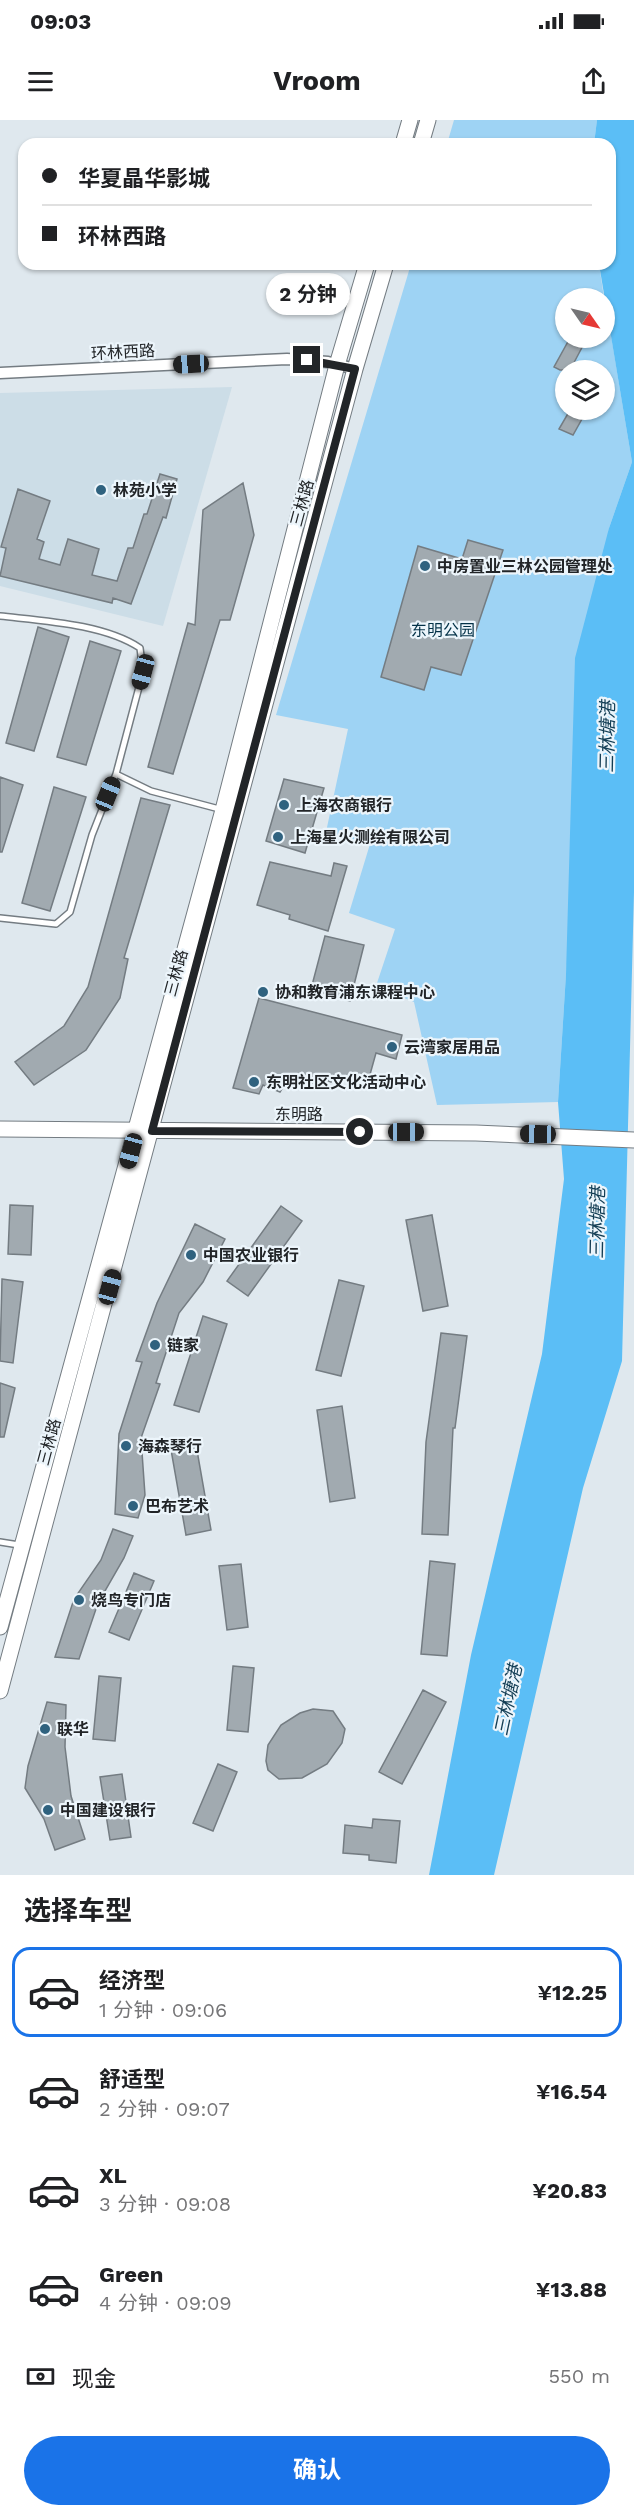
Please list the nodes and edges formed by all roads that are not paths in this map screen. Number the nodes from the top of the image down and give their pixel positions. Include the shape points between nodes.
1 (410, 120) edge
2 (428, 120) edge
3 (405, 138) edge
4 (423, 138) edge
5 (365, 270) edge
6 (384, 270) edge
7 (337, 365) junction
8 (355, 369) junction
9 (0, 373) edge
10 (0, 616) edge
11 (116, 774) junction
12 (223, 810) junction
13 (0, 918) edge
14 (0, 1129) edge
15 (136, 1130) junction
16 (152, 1131) junction
17 (634, 1140) edge
18 (0, 1542) edge
19 (23, 1546) junction
20 (0, 1628) edge
21 (0, 1691) edge

1 - 3 main road
2 - 4 main road
5 - 7 main road, 三林路
6 - 8 main road, 三林路
7 - 8 street, 环林西路
7 - 9 street, 环林西路 via 287,359
7 - 12 main road, 三林路
8 - 16 main road, 三林路
10 - 11 lane via 123,636 141,648 143,672
11 - 12 lane via 151,791
11 - 13 lane via 92,835 70,912 57,924
12 - 15 main road, 三林路
14 - 15 main road, 东明路
15 - 16 main road, 东明路
15 - 19 main road, 三林路
16 - 17 main road, 东明路 via 558,1135
16 - 21 main road, 三林路
18 - 19 lane
19 - 20 main road, 三林路

